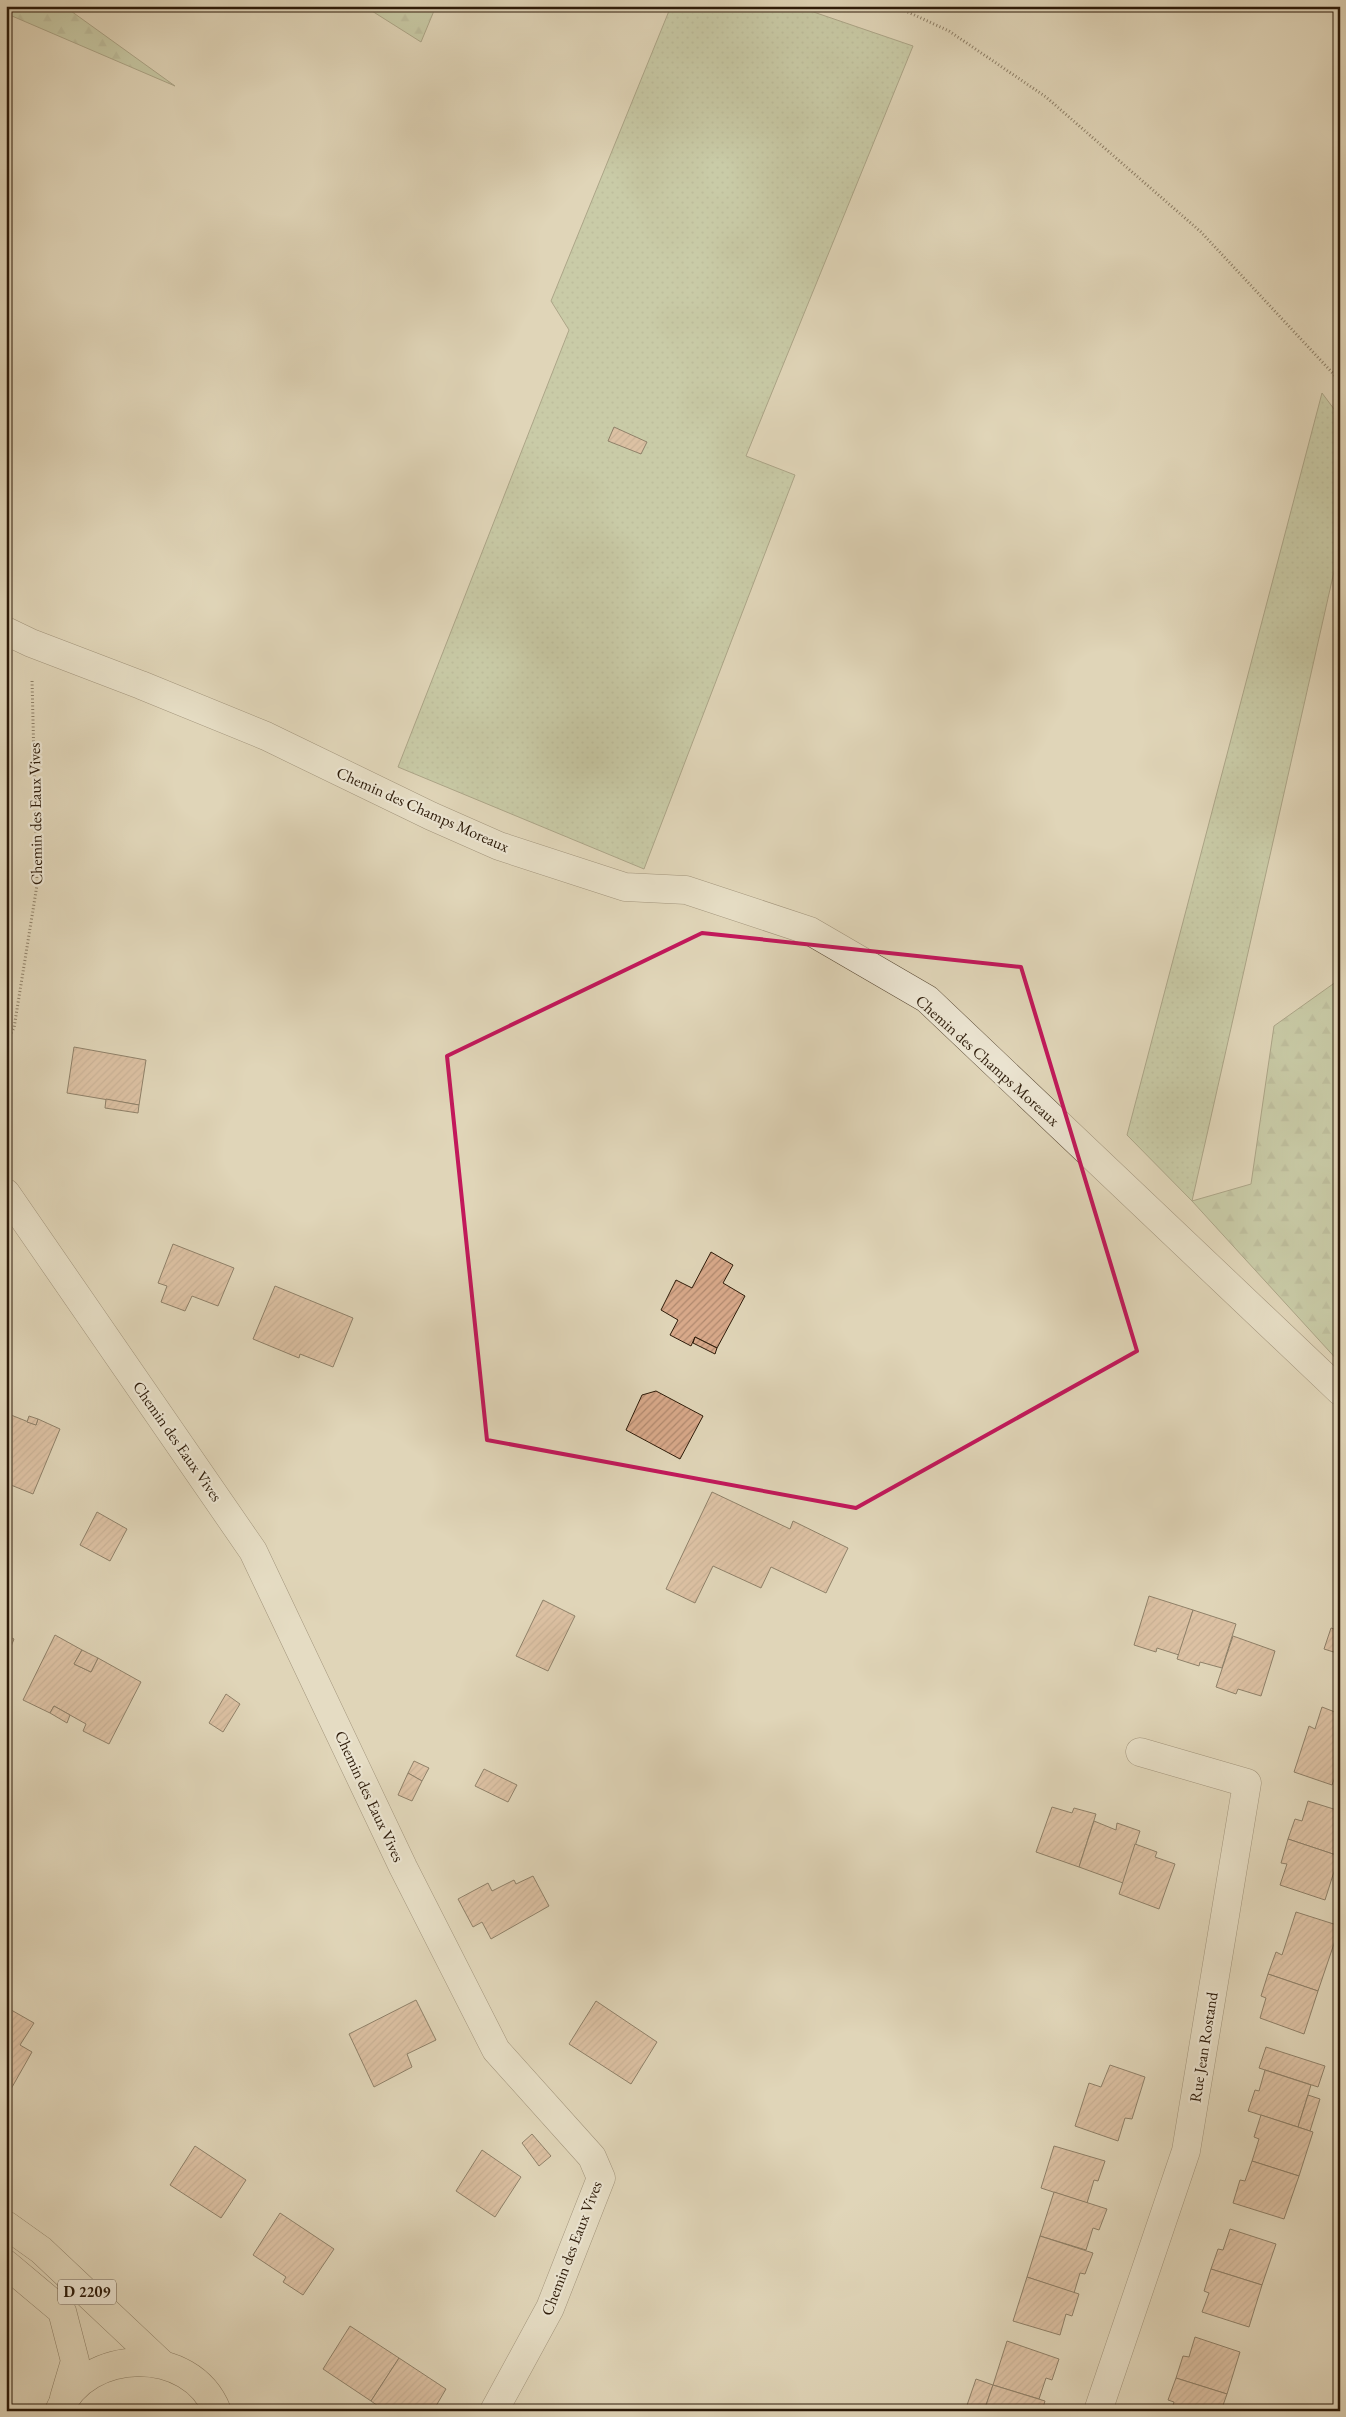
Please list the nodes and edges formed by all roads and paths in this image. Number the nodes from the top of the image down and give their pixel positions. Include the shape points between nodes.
1 (895, 6) edge
2 (1340, 382) edge
3 (6, 631) edge
4 (31, 644) junction
5 (6, 1042) edge
6 (6, 1192) edge
7 (1340, 1391) edge
8 (1140, 1752) dead end
9 (6, 2225) edge
10 (6, 2264) edge
11 (162, 2364) junction
12 (60, 2406) edge
13 (217, 2411) edge
14 (494, 2411) edge
15 (1098, 2411) edge

1 - 2 path via 949,31 1046,97 1201,232
3 - 4 street, Chemin des Champs Moreaux
4 - 5 path, Chemin des Eaux Vives via 37,885 14,1028
4 - 7 street, Chemin des Champs Moreaux via 266,736 499,846 625,887 686,890 810,931 927,999
6 - 14 street, Chemin des Eaux Vives via 254,1551 403,1867 496,2050 592,2157 601,2178 550,2308
8 - 15 street, Rue Jean Rostand via 1247,1783 1186,2151
9 - 11 main road, D 2209 via 41,2250
10 - 12 main road, D 2209 via 62,2311 75,2361
11 - 12 main road via 134,2361 106,2366 82,2381
11 - 13 main road via 191,2378

